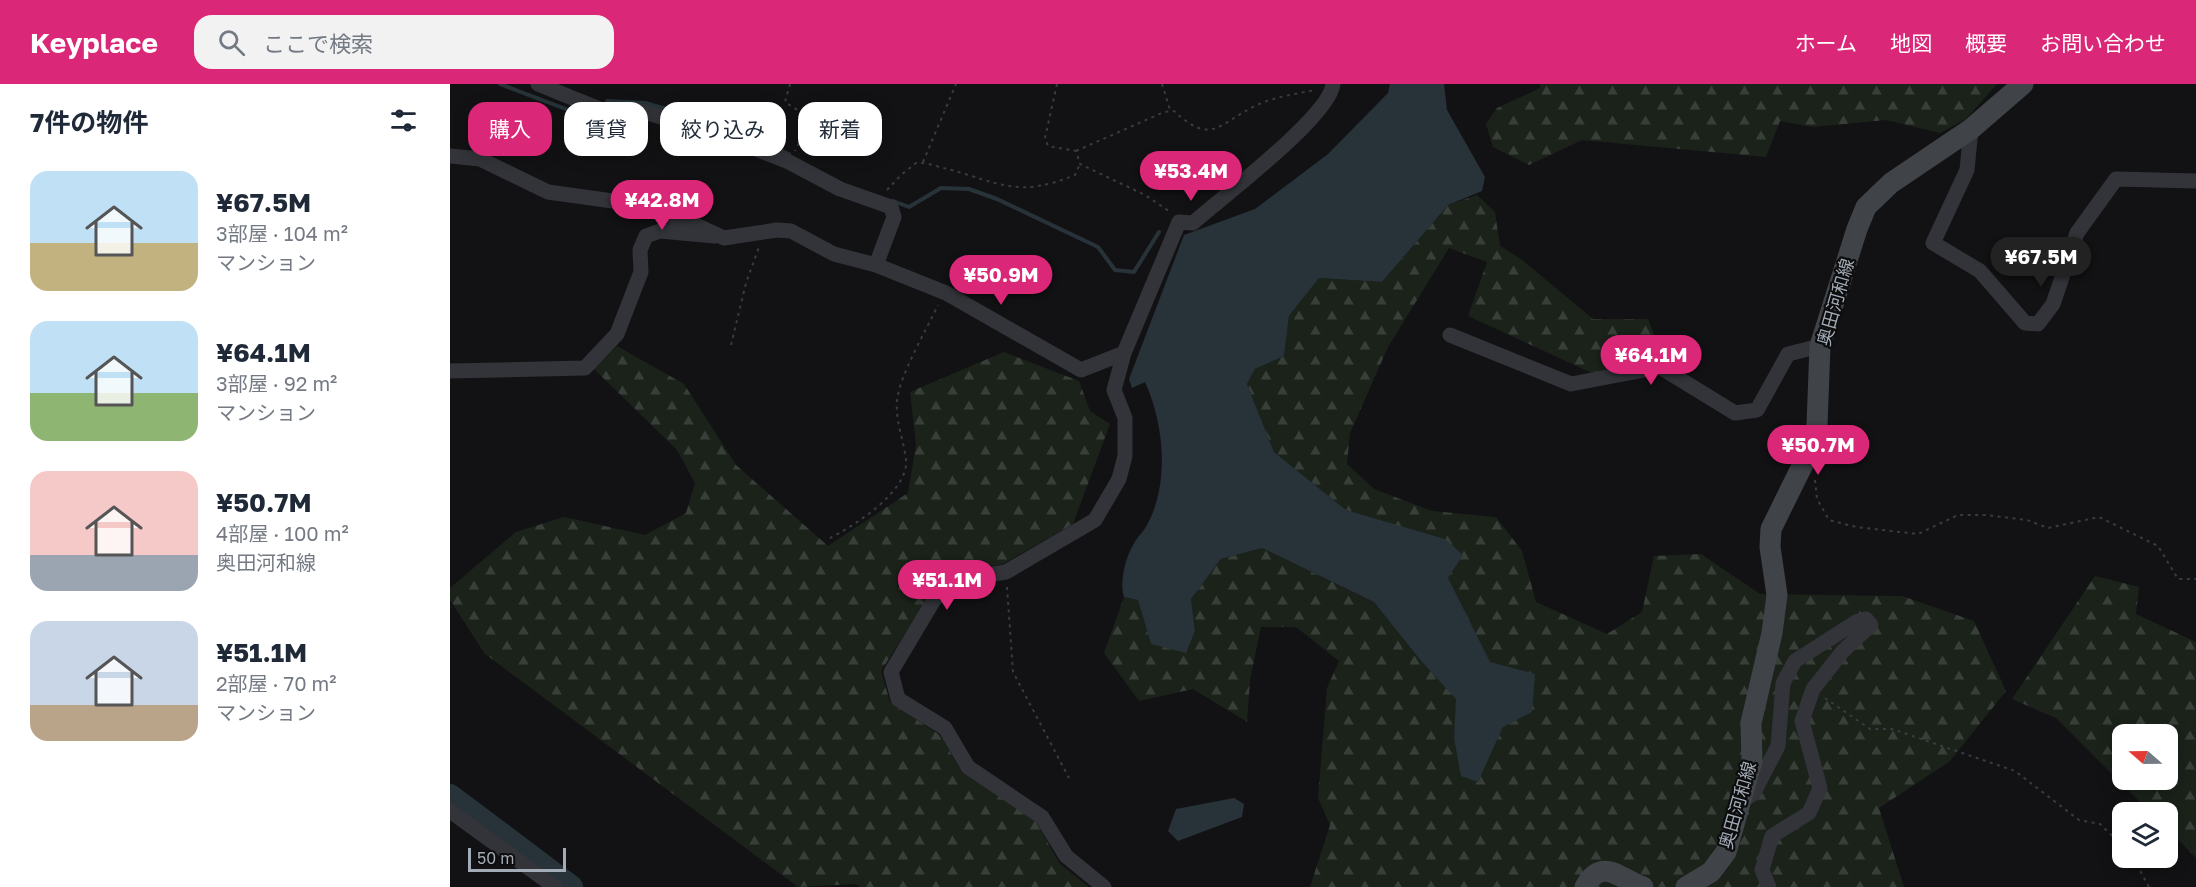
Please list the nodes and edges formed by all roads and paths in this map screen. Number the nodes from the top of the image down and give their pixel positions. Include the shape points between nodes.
1 (538, 84) edge
2 (790, 84) edge
3 (956, 84) edge
4 (1057, 84) edge
5 (1162, 84) edge
6 (2023, 84) edge
7 (1333, 87) edge
8 (1170, 111) junction
9 (1971, 129) junction
10 (1076, 151) junction
11 (450, 156) edge
12 (789, 162) junction
13 (923, 163) junction
14 (1080, 164) junction
15 (2196, 181) edge
16 (880, 203) junction
17 (1179, 222) junction
18 (716, 236) junction
19 (762, 243) dead end
20 (876, 265) junction
21 (944, 292) junction
22 (1450, 335) dead end
23 (731, 345) dead end
24 (1820, 346) junction
25 (1124, 353) junction
26 (450, 371) edge
27 (1815, 478) dead end
28 (830, 538) dead end
29 (1006, 572) junction
30 (2196, 579) edge
31 (1813, 690) junction
32 (1069, 778) dead end
33 (1739, 802) junction
34 (450, 811) edge
35 (2112, 835) edge
36 (2139, 868) edge
37 (555, 887) edge
38 (1104, 887) edge
39 (1585, 887) edge
40 (1643, 887) edge
41 (1686, 887) edge
42 (1768, 887) edge
43 (2149, 887) edge

1 - 12 street via 602,110 641,111 715,133
2 - 12 path via 785,102 810,122
3 - 13 path
4 - 10 path via 1046,143
5 - 8 path
6 - 9 main road, 奥田河和線
7 - 8 path via 1266,101 1216,130 1195,128
7 - 17 street via 1313,119 1193,223
8 - 10 path via 1152,115
9 - 15 street via 1967,170 1934,243 1980,271 2025,322 2038,324 2053,304 2077,233 2116,179
9 - 24 main road, 奥田河和線 via 1891,183 1866,207
10 - 14 path
11 - 18 street via 480,159 548,192 627,203 694,224
12 - 16 street via 840,189
13 - 14 path via 1014,189 1075,175
13 - 16 path via 912,165 901,175
14 - 17 path via 1156,202
16 - 20 street via 891,207 895,214
17 - 25 street
18 - 20 street via 791,231 834,254
18 - 26 street via 660,231 646,236 640,250 641,272 617,334 585,368
19 - 23 path via 746,283
20 - 21 street
21 - 25 street via 1081,370
21 - 28 path via 897,399 906,460 902,477 888,496 854,525
22 - 24 street via 1571,384 1660,368 1735,412 1757,410 1788,354
24 - 33 main road, 奥田河和線 via 1817,425 1812,446 1771,529 1777,595 1751,723 1752,761
25 - 29 street via 1114,390 1125,418 1125,456 1119,479 1095,520
27 - 30 path via 1817,500 1829,520 1838,523 1918,534 1958,515 2027,520 2048,528 2099,517 2158,546 2178,579
29 - 32 path via 1013,672
29 - 38 street via 957,580 934,600 891,672 898,699 945,728 968,767 1042,817 1066,856
31 - 33 street via 1843,651 1870,625 1866,618 1795,661 1783,682 1778,746 1753,794
31 - 35 path via 1870,729 1892,729 2015,771 2079,820 2100,824
31 - 42 street via 1802,721 1820,788 1809,813 1772,836 1762,870
33 - 41 main road, 奥田河和線 via 1726,852 1711,872
34 - 37 street
36 - 43 path
39 - 40 main road via 1600,871 1612,871

